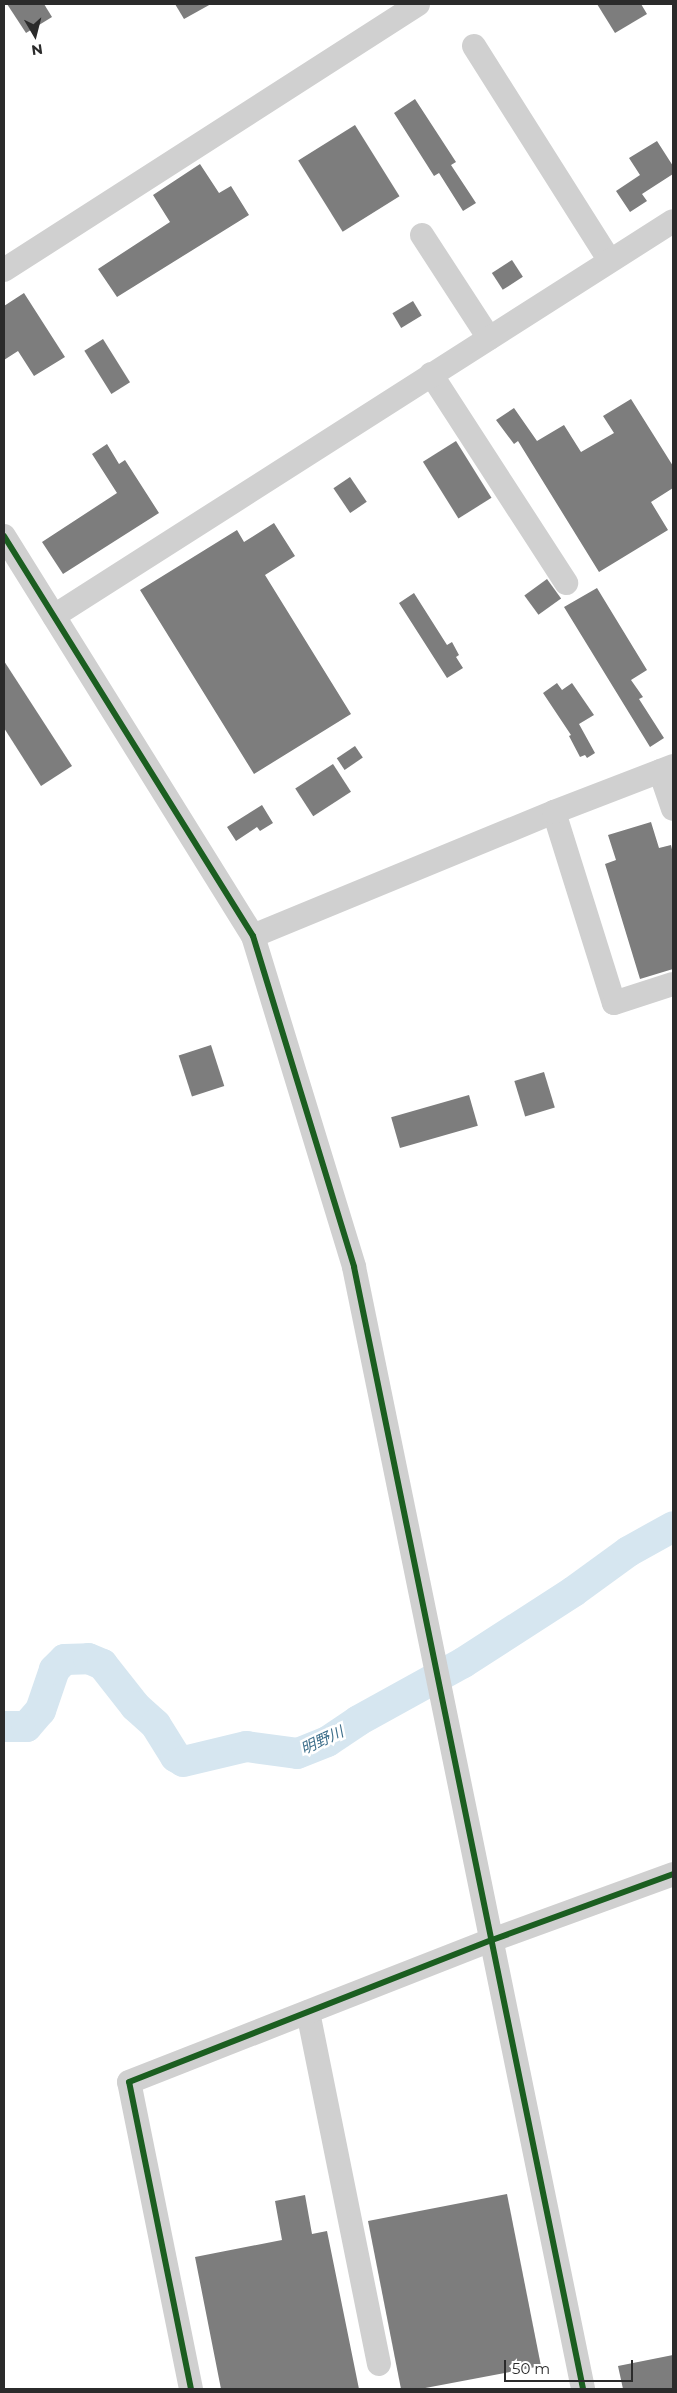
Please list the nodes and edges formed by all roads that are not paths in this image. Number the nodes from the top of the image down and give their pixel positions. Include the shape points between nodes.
1 (418, 4) edge
2 (474, 46) dead end
3 (673, 222) edge
4 (422, 235) dead end
5 (610, 261) junction
6 (4, 270) edge
7 (489, 338) junction
8 (431, 374) junction
9 (4, 536) edge
10 (566, 583) dead end
11 (54, 616) junction
12 (667, 769) edge
13 (673, 809) edge
14 (554, 812) junction
15 (253, 936) junction
16 (673, 984) edge
17 (673, 1874) edge
18 (492, 1940) junction
19 (308, 2012) junction
20 (379, 2364) dead end
21 (191, 2389) edge
22 (583, 2389) edge

1 - 6 street
2 - 5 street
3 - 5 street
4 - 7 street
5 - 7 street
7 - 8 street
8 - 10 street
8 - 11 street
9 - 11 street
11 - 15 street
12 - 13 street
12 - 14 street
14 - 15 street
14 - 16 street via 614,1003
15 - 18 street via 354,1267
17 - 18 street
18 - 19 street
18 - 22 street
19 - 20 street
19 - 21 street via 130,2082

